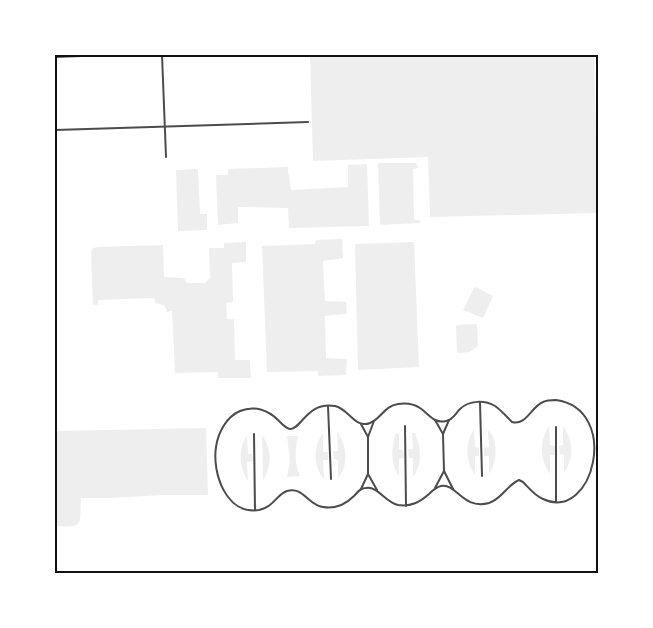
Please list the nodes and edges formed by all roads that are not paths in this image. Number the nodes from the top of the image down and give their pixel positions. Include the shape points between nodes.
1 (107, 55) edge
2 (162, 55) edge
3 (55, 57) edge
4 (308, 122) dead end
5 (165, 127) junction
6 (55, 130) edge
7 (166, 158) dead end
8 (480, 402) junction
9 (328, 406) junction
10 (435, 420) junction
11 (450, 420) junction
12 (374, 421) junction
13 (361, 424) junction
14 (405, 426) dead end
15 (556, 427) dead end
16 (254, 434) dead end
17 (443, 434) junction
18 (368, 437) junction
19 (596, 445) edge
20 (596, 453) edge
21 (444, 470) junction
22 (368, 474) junction
23 (482, 476) dead end
24 (331, 479) dead end
25 (435, 488) junction
26 (360, 489) junction
27 (454, 490) junction
28 (378, 492) junction
29 (556, 502) junction
30 (406, 506) junction
31 (255, 510) junction

1 - 3 street
2 - 5 street
4 - 5 street
5 - 6 street
5 - 7 street
8 - 11 street via 464,406
8 - 19 street via 495,406 515,423 523,421 542,402 556,400 570,404 586,418
8 - 23 street
9 - 13 street via 340,408
9 - 24 street
9 - 31 street via 316,408 293,429 288,429 272,414 255,408 239,411 225,424 217,442 214,462 219,480 234,503
10 - 11 street
10 - 12 street via 414,405 397,404
10 - 17 street
11 - 17 street
12 - 13 street
12 - 18 street
13 - 18 street
14 - 30 street
15 - 29 street
16 - 31 street
17 - 21 street
18 - 22 street
19 - 20 street
20 - 29 street via 581,490 566,500
21 - 25 street
21 - 27 street
22 - 26 street
22 - 28 street
25 - 27 street via 446,486
25 - 30 street via 421,500
26 - 28 street via 368,487
26 - 31 street via 346,503 334,508 317,506 300,491 289,490 272,504
27 - 29 street via 468,502 487,503 519,480 541,498
28 - 30 street via 392,503

